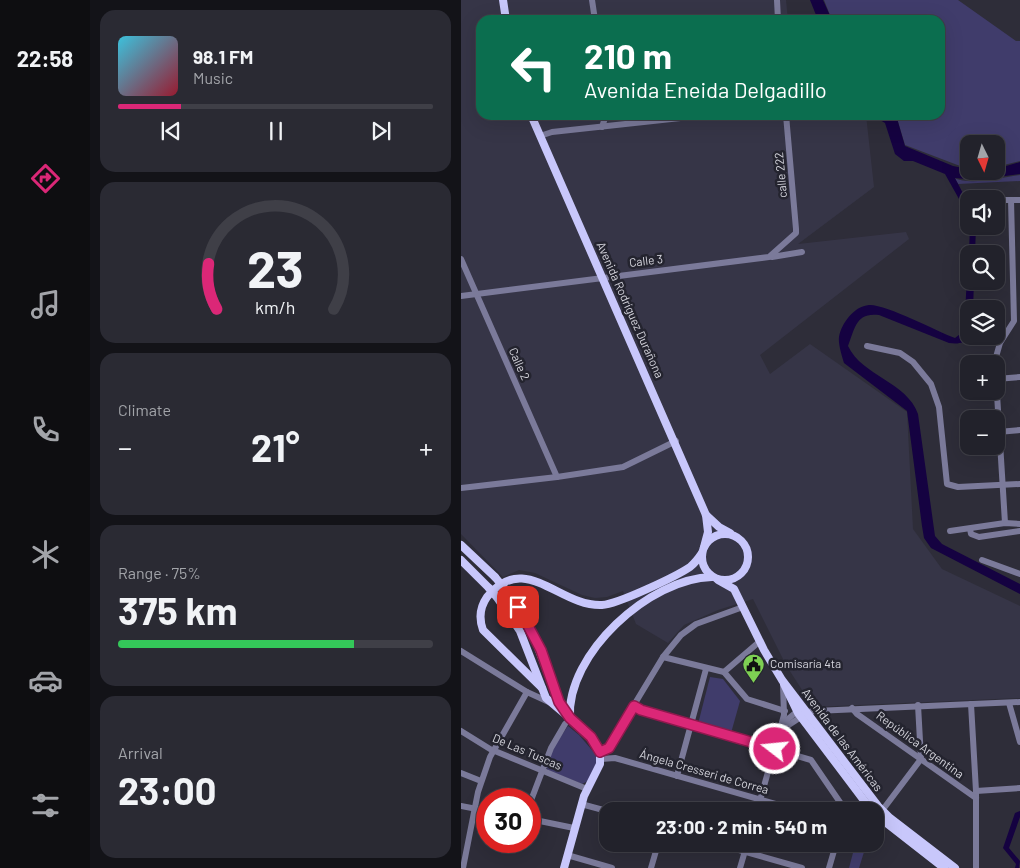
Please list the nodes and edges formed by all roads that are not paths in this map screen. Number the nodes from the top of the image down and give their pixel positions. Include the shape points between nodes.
1 (503, 0) edge
2 (592, 0) edge
3 (777, 0) edge
4 (505, 15) edge
5 (594, 15) edge
6 (778, 15) edge
7 (533, 120) edge
8 (604, 120) edge
9 (664, 120) edge
10 (786, 120) edge
11 (602, 127) junction
12 (540, 136) junction
13 (1005, 200) edge
14 (1011, 200) junction
15 (1020, 200) edge
16 (802, 252) dead end
17 (769, 257) junction
18 (461, 259) edge
19 (1016, 270) edge
20 (604, 278) junction
21 (476, 294) junction
22 (461, 296) edge
23 (1017, 322) edge
24 (867, 346) dead end
25 (997, 355) edge
26 (1020, 377) edge
27 (1005, 378) edge
28 (1020, 430) edge
29 (1005, 431) edge
30 (675, 441) junction
31 (1000, 455) edge
32 (557, 478) junction
33 (1020, 484) edge
34 (1001, 486) junction
35 (461, 488) edge
36 (706, 515) junction
37 (1005, 523) junction
38 (1020, 524) edge
39 (970, 529) junction
40 (950, 531) dead end
41 (1020, 532) edge
42 (734, 535) junction
43 (461, 545) edge
44 (703, 550) junction
45 (461, 560) edge
46 (982, 560) dead end
47 (743, 572) junction
48 (1020, 574) edge
49 (715, 578) junction
50 (740, 598) junction
51 (743, 607) junction
52 (759, 642) junction
53 (461, 651) edge
54 (663, 657) junction
55 (706, 669) junction
56 (724, 672) junction
57 (782, 680) junction
58 (542, 688) junction
59 (527, 692) junction
60 (1020, 702) edge
61 (551, 703) junction
62 (1009, 703) junction
63 (971, 704) junction
64 (918, 705) junction
65 (634, 706) junction
66 (852, 708) junction
67 (785, 711) junction
68 (802, 714) junction
69 (568, 721) junction
70 (783, 722) junction
71 (693, 725) junction
72 (781, 730) junction
73 (461, 732) edge
74 (1020, 742) edge
75 (775, 749) junction
76 (493, 750) junction
77 (601, 756) junction
78 (921, 759) junction
79 (542, 770) junction
80 (461, 774) edge
81 (677, 776) junction
82 (481, 782) junction
83 (536, 788) edge
84 (1020, 788) edge
85 (587, 789) junction
86 (976, 794) junction
87 (760, 800) junction
88 (767, 802) edge
89 (840, 802) edge
90 (867, 802) edge
91 (581, 804) junction
92 (884, 804) edge
93 (461, 806) edge
94 (475, 809) junction
95 (599, 810) edge
96 (884, 819) edge
97 (884, 820) edge
98 (541, 821) edge
99 (574, 828) junction
100 (656, 852) edge
101 (745, 852) joint
102 (834, 852) edge
103 (463, 855) edge
104 (567, 855) junction
105 (463, 868) edge
106 (564, 868) edge
107 (612, 868) edge
108 (651, 868) edge
109 (740, 868) edge
110 (802, 868) edge
111 (829, 868) edge
112 (944, 868) edge
113 (955, 868) edge
114 (976, 868) edge

1 - 4 main road
2 - 5 street
3 - 6 street
7 - 12 main road, Avenida Rodríguez Durañona
8 - 11 street
9 - 11 street
10 - 17 street, calle 222 via 795,233
11 - 12 street
12 - 20 main road, Avenida Rodríguez Durañona
13 - 14 street
14 - 15 street
14 - 19 street
16 - 17 street, Calle 3
17 - 20 street, Calle 3
18 - 21 street, Calle 2
19 - 23 street
20 - 21 street, Calle 3
20 - 30 main road, Avenida Rodríguez Durañona
21 - 22 street, Calle 3
21 - 32 street, Calle 2
23 - 25 street via 1000,343
24 - 34 street via 900,353 926,377 939,407 945,480 950,486
26 - 27 street
28 - 29 street
30 - 32 street via 623,467
30 - 36 main road, Avenida Rodríguez Durañona
31 - 34 street
32 - 35 street
33 - 34 street
34 - 37 street
36 - 42 main road
36 - 44 main road via 708,532
37 - 38 street
37 - 39 street
39 - 40 street
39 - 41 street via 973,536 979,537
42 - 44 main road via 713,537
42 - 47 main road via 744,543 749,554
43 - 69 main road, bridge via 505,589 532,631
44 - 49 main road via 704,568
44 - 58 main road via 697,561 685,570 608,604 581,601 526,578 509,580 497,588 482,607 480,620 483,630
45 - 58 main road, bridge via 497,596 520,631
46 - 48 street
47 - 49 main road via 732,580
47 - 50 main road via 739,584
49 - 50 main road via 730,585
49 - 69 main road via 689,580 671,588 643,603 615,624 580,675 570,702
50 - 51 main road, Avenida de las Américas
51 - 52 main road, Avenida de las Américas
51 - 54 street via 691,627
52 - 56 street
52 - 57 main road, Avenida de las Américas
53 - 59 street
54 - 55 street
54 - 65 street
55 - 56 street
55 - 71 street
56 - 67 street via 745,698
57 - 67 street
57 - 68 main road, Avenida de las Américas
58 - 61 main road
59 - 61 street
59 - 76 street
60 - 62 street
61 - 69 main road
62 - 63 street
62 - 74 street
63 - 64 street
63 - 86 street
64 - 66 street
64 - 78 street
65 - 71 street
65 - 77 street
66 - 68 street
66 - 78 street, República Argentina
67 - 70 street
68 - 70 street
68 - 72 street
68 - 90 main road, Avenida de las Américas
69 - 77 main road via 591,737
69 - 79 street via 555,740
70 - 72 street
71 - 75 street
71 - 81 street
72 - 75 street
73 - 76 street, De Las Tuscas
75 - 87 street
75 - 89 street via 814,762
76 - 79 street, De Las Tuscas
76 - 82 street
77 - 81 street, Ángela Cresseri de Correa
77 - 85 main road
78 - 86 street, República Argentina
78 - 92 street
79 - 83 street
79 - 85 street, De Las Tuscas
80 - 82 street
81 - 87 street, Ángela Cresseri de Correa
82 - 94 street
84 - 86 street
85 - 91 main road
86 - 114 street
87 - 88 street, Ángela Cresseri de Correa
91 - 95 street
91 - 99 main road
93 - 94 street
94 - 103 street
96 - 113 main road, Avenida de las Américas
97 - 112 main road, Avenida de las Américas
98 - 99 street
99 - 104 main road
100 - 108 street
101 - 109 street
101 - 110 street
102 - 111 street
103 - 105 street
104 - 106 main road
104 - 107 street

